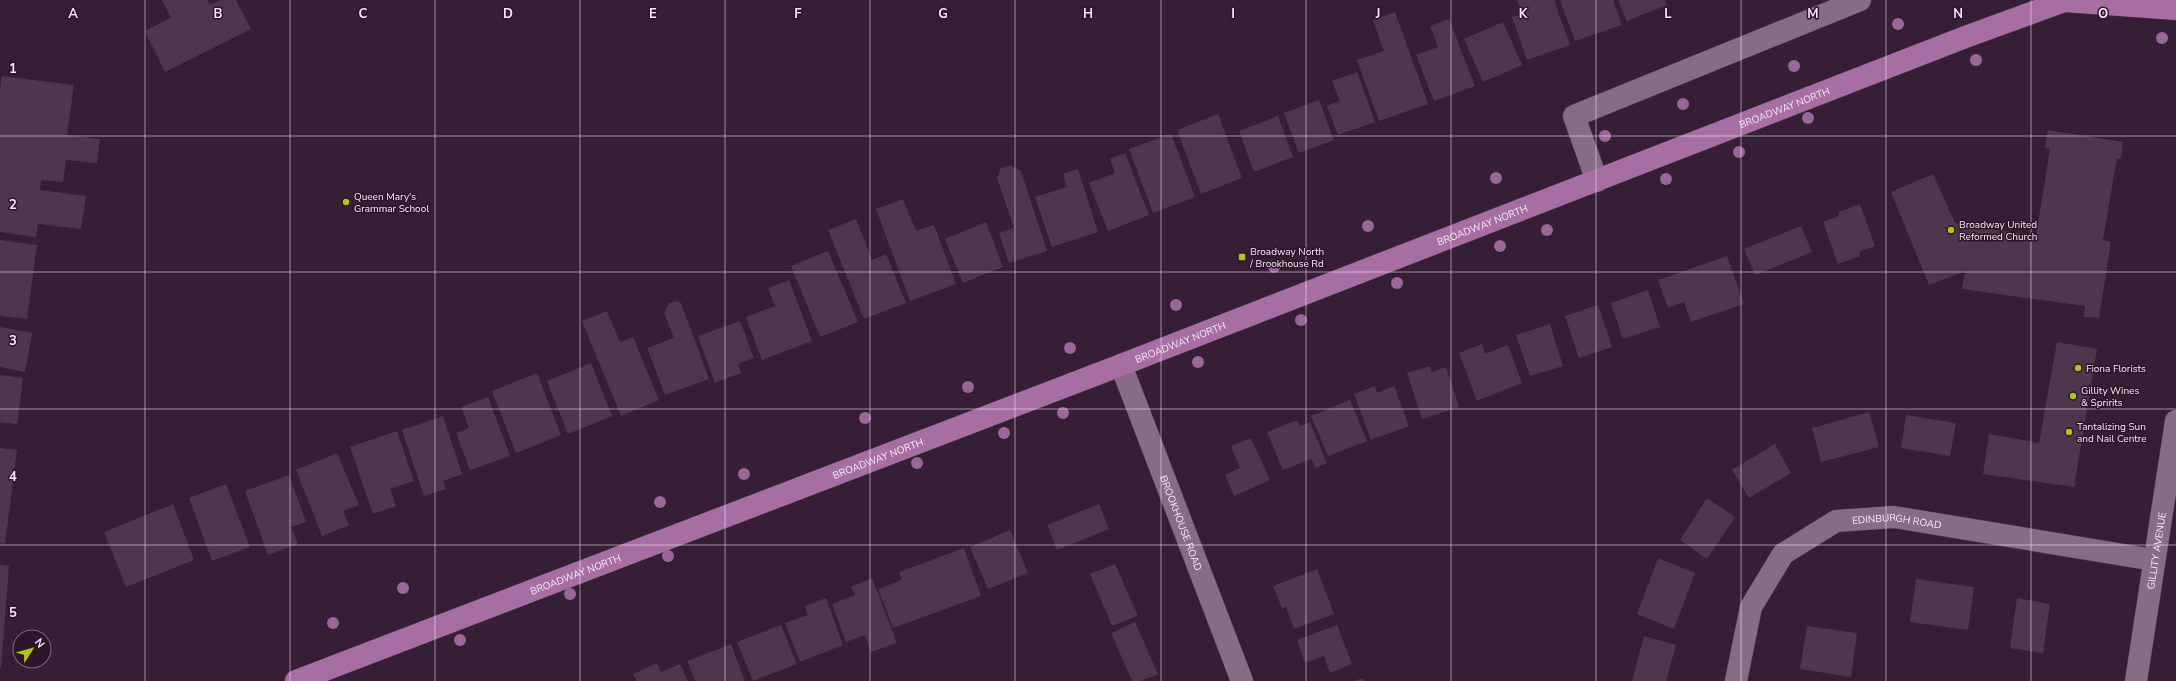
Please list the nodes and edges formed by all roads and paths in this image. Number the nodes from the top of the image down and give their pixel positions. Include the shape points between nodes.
1 (1860, 0) edge
2 (2066, 1) edge
3 (2176, 9) edge
4 (1597, 181) junction
5 (1121, 366) junction
6 (2176, 421) edge
7 (2154, 560) junction
8 (296, 681) edge
9 (1242, 681) edge
10 (1736, 681) edge
11 (2136, 681) edge

1 - 4 street via 1574,116
2 - 3 highway, BROADWAY NORTH
2 - 4 highway, BROADWAY NORTH via 1968,36
4 - 5 highway, BROADWAY NORTH
5 - 8 highway, BROADWAY NORTH
5 - 9 street, BROOKHOUSE ROAD
6 - 7 street, GILLITY AVENUE
7 - 10 street, EDINBURGH ROAD via 1894,518 1836,521 1783,554 1751,607
7 - 11 street, GILLITY AVENUE

